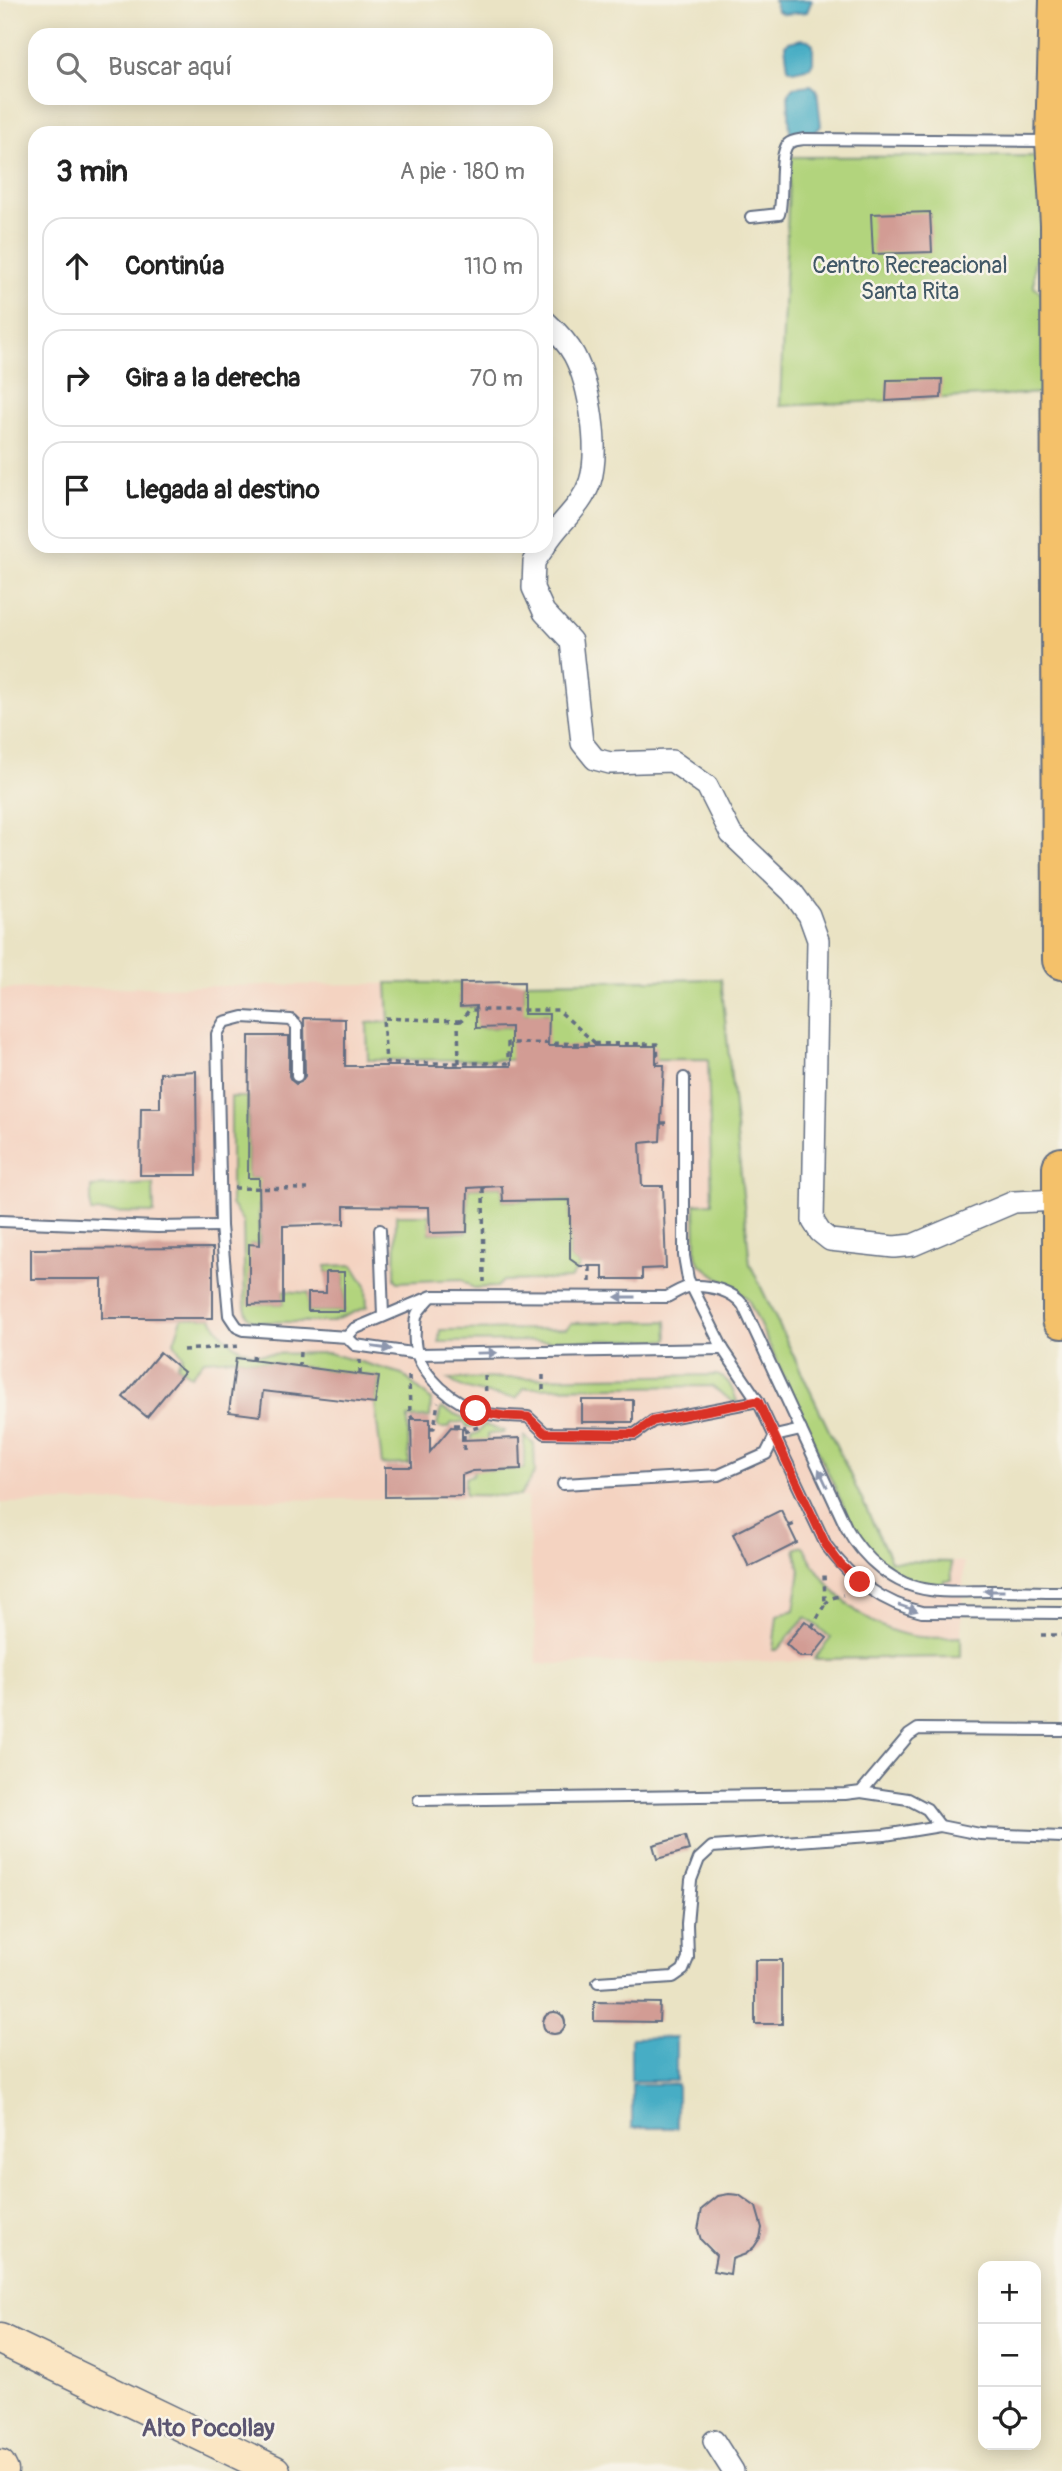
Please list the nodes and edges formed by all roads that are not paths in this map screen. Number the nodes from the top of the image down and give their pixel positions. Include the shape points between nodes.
1 (1059, 0) edge
2 (1055, 141) junction
3 (751, 217) dead end
4 (1061, 276) edge
5 (553, 328) edge
6 (1061, 474) edge
7 (553, 532) edge
8 (540, 553) edge
9 (1061, 590) edge
10 (1062, 780) edge
11 (1062, 926) edge
12 (1062, 960) edge
13 (297, 1076) dead end
14 (684, 1078) dead end
15 (1062, 1167) edge
16 (1061, 1200) edge
17 (0, 1221) edge
18 (221, 1226) junction
19 (380, 1230) dead end
20 (691, 1285) junction
21 (432, 1296) junction
22 (383, 1316) junction
23 (1062, 1319) edge
24 (348, 1337) junction
25 (723, 1349) junction
26 (419, 1354) junction
27 (758, 1401) junction
28 (801, 1430) junction
29 (775, 1436) junction
30 (563, 1484) dead end
31 (1062, 1592) edge
32 (1062, 1613) edge
33 (1062, 1730) edge
34 (861, 1792) junction
35 (419, 1800) dead end
36 (940, 1826) junction
37 (1062, 1837) edge
38 (597, 1982) dead end
39 (0, 2339) edge
40 (714, 2441) dead end
41 (0, 2465) edge
42 (3, 2471) edge
43 (275, 2471) edge
44 (733, 2471) edge

1 - 2 highway
2 - 3 lane via 790,142 784,157 779,214
2 - 4 highway
4 - 6 highway
5 - 7 street via 575,356 592,411 593,463 590,483 575,510
6 - 9 highway
8 - 16 street via 534,562 533,588 544,612 571,641 582,743 595,759 610,763 672,761 688,770 707,786 731,834 792,892 809,915 818,940 813,1221 820,1232 830,1240 913,1245 1014,1202
9 - 10 highway
10 - 11 highway
11 - 12 highway
13 - 18 lane via 297,1026 291,1020 243,1017 224,1022 216,1034
14 - 20 lane via 684,1256
15 - 16 highway
16 - 23 highway
17 - 18 lane
18 - 24 lane via 229,1315 237,1327
19 - 22 lane
20 -> 21 lane via 667,1297
20 - 25 lane
20 - 28 lane via 737,1297
21 - 22 lane
21 - 26 lane via 416,1315 414,1340
22 - 24 lane via 354,1329
24 -> 26 lane via 355,1345
26 -> 25 lane
25 - 27 lane
26 - 27 lane via 434,1383 451,1398 476,1411 528,1417 545,1433 635,1434 653,1421
27 - 29 lane
28 - 29 lane
31 -> 28 lane via 930,1590 884,1571 855,1543
29 - 30 lane via 766,1454 719,1475
29 -> 32 lane via 826,1545 840,1564 879,1595 922,1612
33 - 34 lane via 918,1729
34 - 35 lane
34 - 36 lane via 908,1799 927,1809
36 - 37 lane via 980,1834
36 - 38 lane via 885,1835 712,1847 699,1859 691,1880 688,1958 683,1970 673,1977
39 - 43 street
40 - 44 street
41 - 42 street

